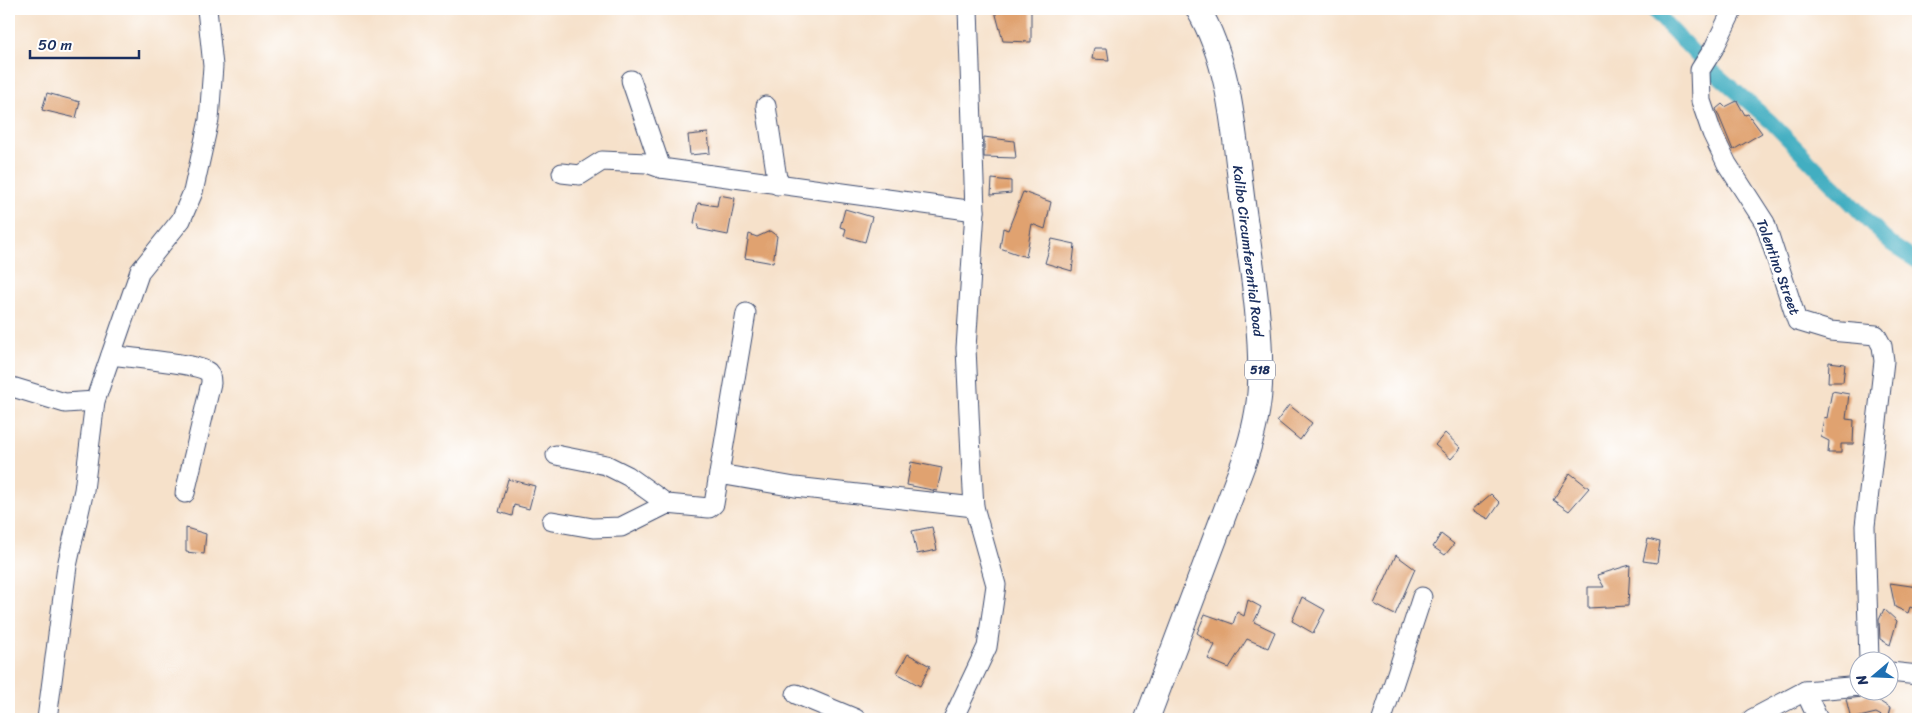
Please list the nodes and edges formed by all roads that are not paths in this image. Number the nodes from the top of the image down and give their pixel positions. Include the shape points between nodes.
1 (207, 9) edge
2 (968, 9) edge
3 (1198, 9) edge
4 (1733, 9) edge
5 (631, 80) dead end
6 (766, 106) dead end
7 (661, 168) junction
8 (562, 173) dead end
9 (778, 185) junction
10 (975, 211) junction
11 (746, 314) dead end
12 (111, 355) junction
13 (9, 386) edge
14 (95, 401) junction
15 (556, 454) dead end
16 (719, 474) junction
17 (185, 493) dead end
18 (667, 504) junction
19 (974, 507) junction
20 (552, 521) dead end
21 (1422, 597) dead end
22 (1869, 650) edge
23 (1900, 673) edge
24 (1918, 674) edge
25 (1850, 687) edge
26 (1805, 690) junction
27 (796, 694) dead end
28 (47, 719) edge
29 (856, 719) edge
30 (953, 719) edge
31 (1147, 719) edge
32 (1382, 719) edge
33 (1752, 719) edge
34 (1818, 719) edge

1 - 12 street via 213,66 209,120 192,192 181,220 140,271
2 - 10 street
3 - 31 main road, Kalibo Circumferential Road / 518 via 1217,47 1228,100 1259,337 1260,385 1257,424
4 - 22 street, Tolentino Street via 1700,70 1701,101 1712,133 1727,164 1765,223 1797,321 1830,331 1876,335 1882,346 1884,361 1865,526
5 - 7 street
6 - 9 street
7 - 8 street via 647,163 602,161 580,174
7 - 9 street
9 - 10 street
10 - 19 street via 966,348
11 - 16 street
12 - 14 street
12 - 17 street via 188,366 207,371 210,375 211,383
13 - 14 street via 65,403
14 - 28 street via 84,490 67,566
15 - 18 street via 606,465 628,476
16 - 18 street via 714,504 709,508
16 - 19 street via 795,487
18 - 20 street via 621,527 593,528
19 - 30 street via 996,585 987,646
21 - 32 street
23 - 24 street
25 - 26 street
26 - 33 street
26 - 34 street
27 - 29 street

